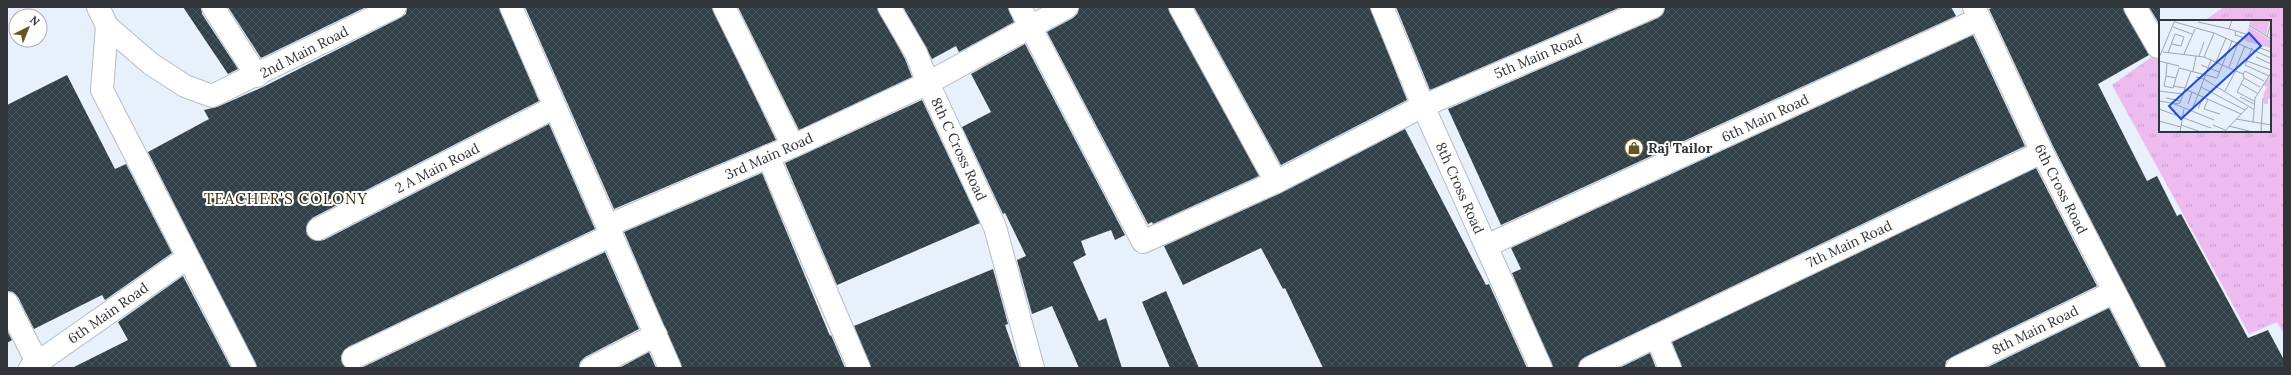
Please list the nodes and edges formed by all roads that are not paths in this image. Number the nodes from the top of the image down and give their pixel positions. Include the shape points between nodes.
1 (213, 7) edge
2 (394, 7) edge
3 (511, 7) edge
4 (724, 7) edge
5 (889, 7) edge
6 (1020, 7) edge
7 (1067, 7) edge
8 (1180, 7) edge
9 (1382, 7) edge
10 (1653, 7) edge
11 (2135, 7) edge
12 (1977, 13) edge
13 (102, 16) edge
14 (1031, 26) junction
15 (2158, 47) dead end
16 (257, 76) junction
17 (928, 83) junction
18 (1423, 106) junction
19 (555, 107) junction
20 (793, 146) junction
21 (2042, 152) junction
22 (768, 156) junction
23 (1276, 182) junction
24 (318, 229) dead end
25 (609, 230) junction
26 (1486, 246) junction
27 (187, 258) junction
28 (2114, 292) junction
29 (7, 303) edge
30 (656, 335) junction
31 (1656, 336) junction
32 (353, 358) dead end
33 (36, 366) edge
34 (245, 368) edge
35 (591, 368) edge
36 (670, 368) edge
37 (859, 368) edge
38 (1033, 368) edge
39 (1541, 368) edge
40 (1590, 368) edge
41 (1670, 368) edge
42 (1957, 368) edge
43 (2154, 368) edge

1 - 16 street
2 - 16 street, 2nd Main Road
3 - 19 street
4 - 20 street
5 - 17 street via 916,53
6 - 14 street
7 - 14 street, 8th C Cross Road
8 - 23 street
9 - 18 street, 8th Cross Road
10 - 18 street, 5th Main Road
11 - 15 street
12 - 21 street, 6th Cross Road
12 - 26 street, 6th Main Road
13 - 16 street, 2nd Main Road via 151,64 184,86 212,96
13 - 27 street via 102,90
14 - 17 street, 8th C Cross Road
14 - 23 street, 5th Main Road via 1143,242
17 - 20 street, 3rd Main Road
17 - 38 street, 8th C Cross Road via 995,227
18 - 23 street, 5th Main Road
18 - 26 street, 8th Cross Road
19 - 24 street, 2 A Main Road
19 - 25 street
20 - 22 street, 3rd Main Road
21 - 28 street, 6th Cross Road
21 - 31 street, 7th Main Road
22 - 25 street, 3rd Main Road
22 - 37 street
25 - 30 street
25 - 32 street, 3rd Main Road
26 - 39 street, 8th Cross Road
27 - 33 street, 6th Main Road
27 - 34 street
28 - 42 street, 8th Main Road
28 - 43 street, 6th Cross Road
29 - 33 street
30 - 35 street
30 - 36 street
31 - 40 street, 7th Main Road
31 - 41 street

